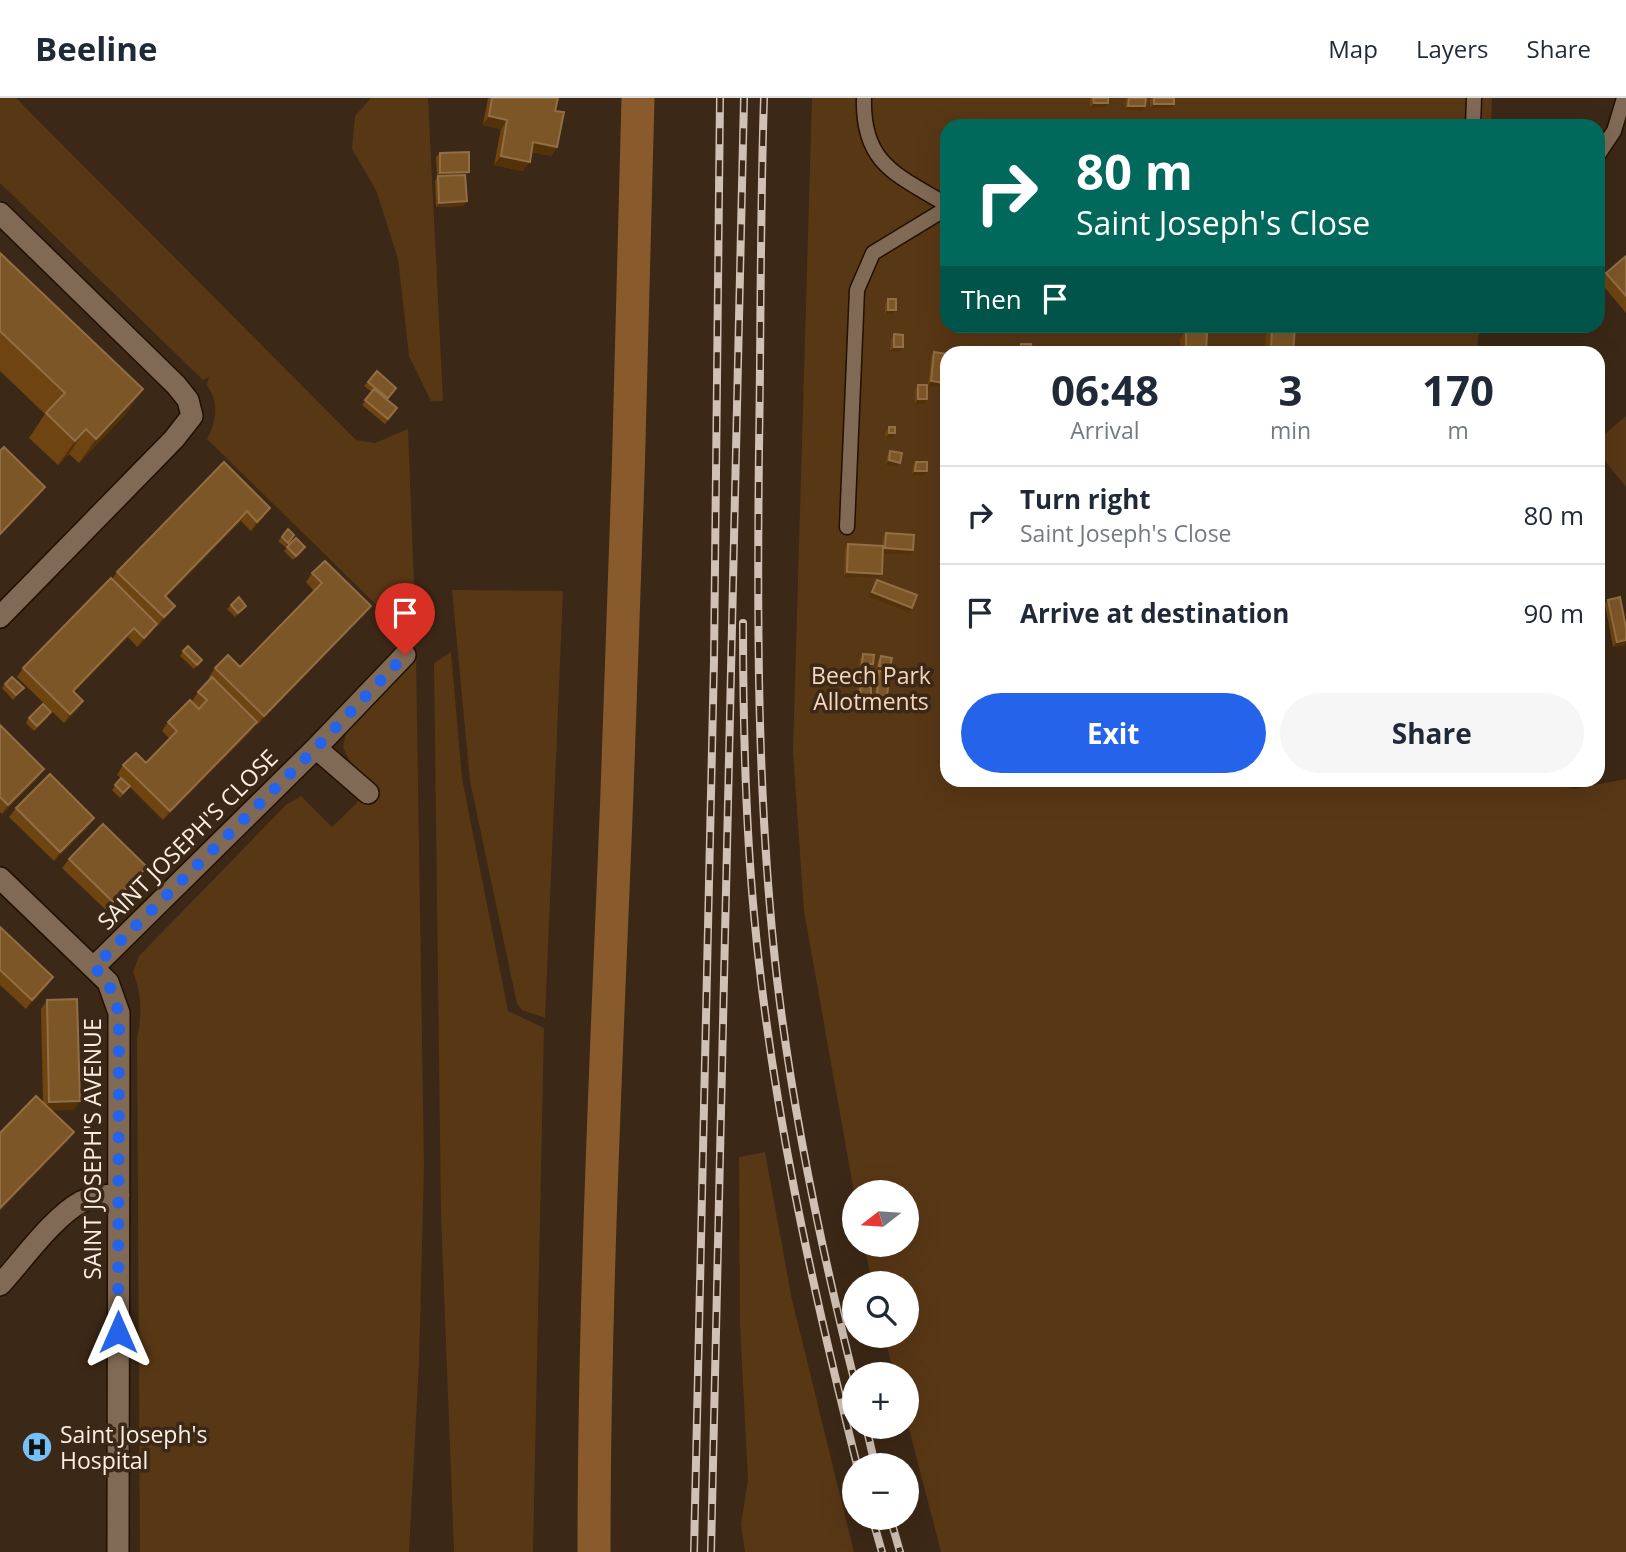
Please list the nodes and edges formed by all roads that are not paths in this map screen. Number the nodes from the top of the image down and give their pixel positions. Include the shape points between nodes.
1 (864, 98) edge
2 (1474, 98) edge
3 (1624, 98) edge
4 (1473, 119) edge
5 (1605, 144) edge
6 (940, 202) edge
7 (940, 210) edge
8 (0, 213) edge
9 (848, 527) dead end
10 (0, 617) edge
11 (405, 655) dead end
12 (316, 748) junction
13 (368, 793) dead end
14 (0, 878) edge
15 (94, 967) junction
16 (119, 1195) junction
17 (0, 1285) edge
18 (118, 1552) edge

1 - 6 lane via 873,153 897,175
2 - 4 lane
3 - 5 lane
7 - 9 lane via 873,253 857,290
8 - 10 street via 176,385 188,400 192,416
11 - 12 street, SAINT JOSEPH'S CLOSE
12 - 13 street
12 - 15 street, SAINT JOSEPH'S CLOSE
14 - 15 street, SAINT JOSEPH'S AVENUE
15 - 16 street, SAINT JOSEPH'S AVENUE via 108,982 119,1013
16 - 17 street via 81,1202
16 - 18 street, SAINT JOSEPH'S AVENUE

